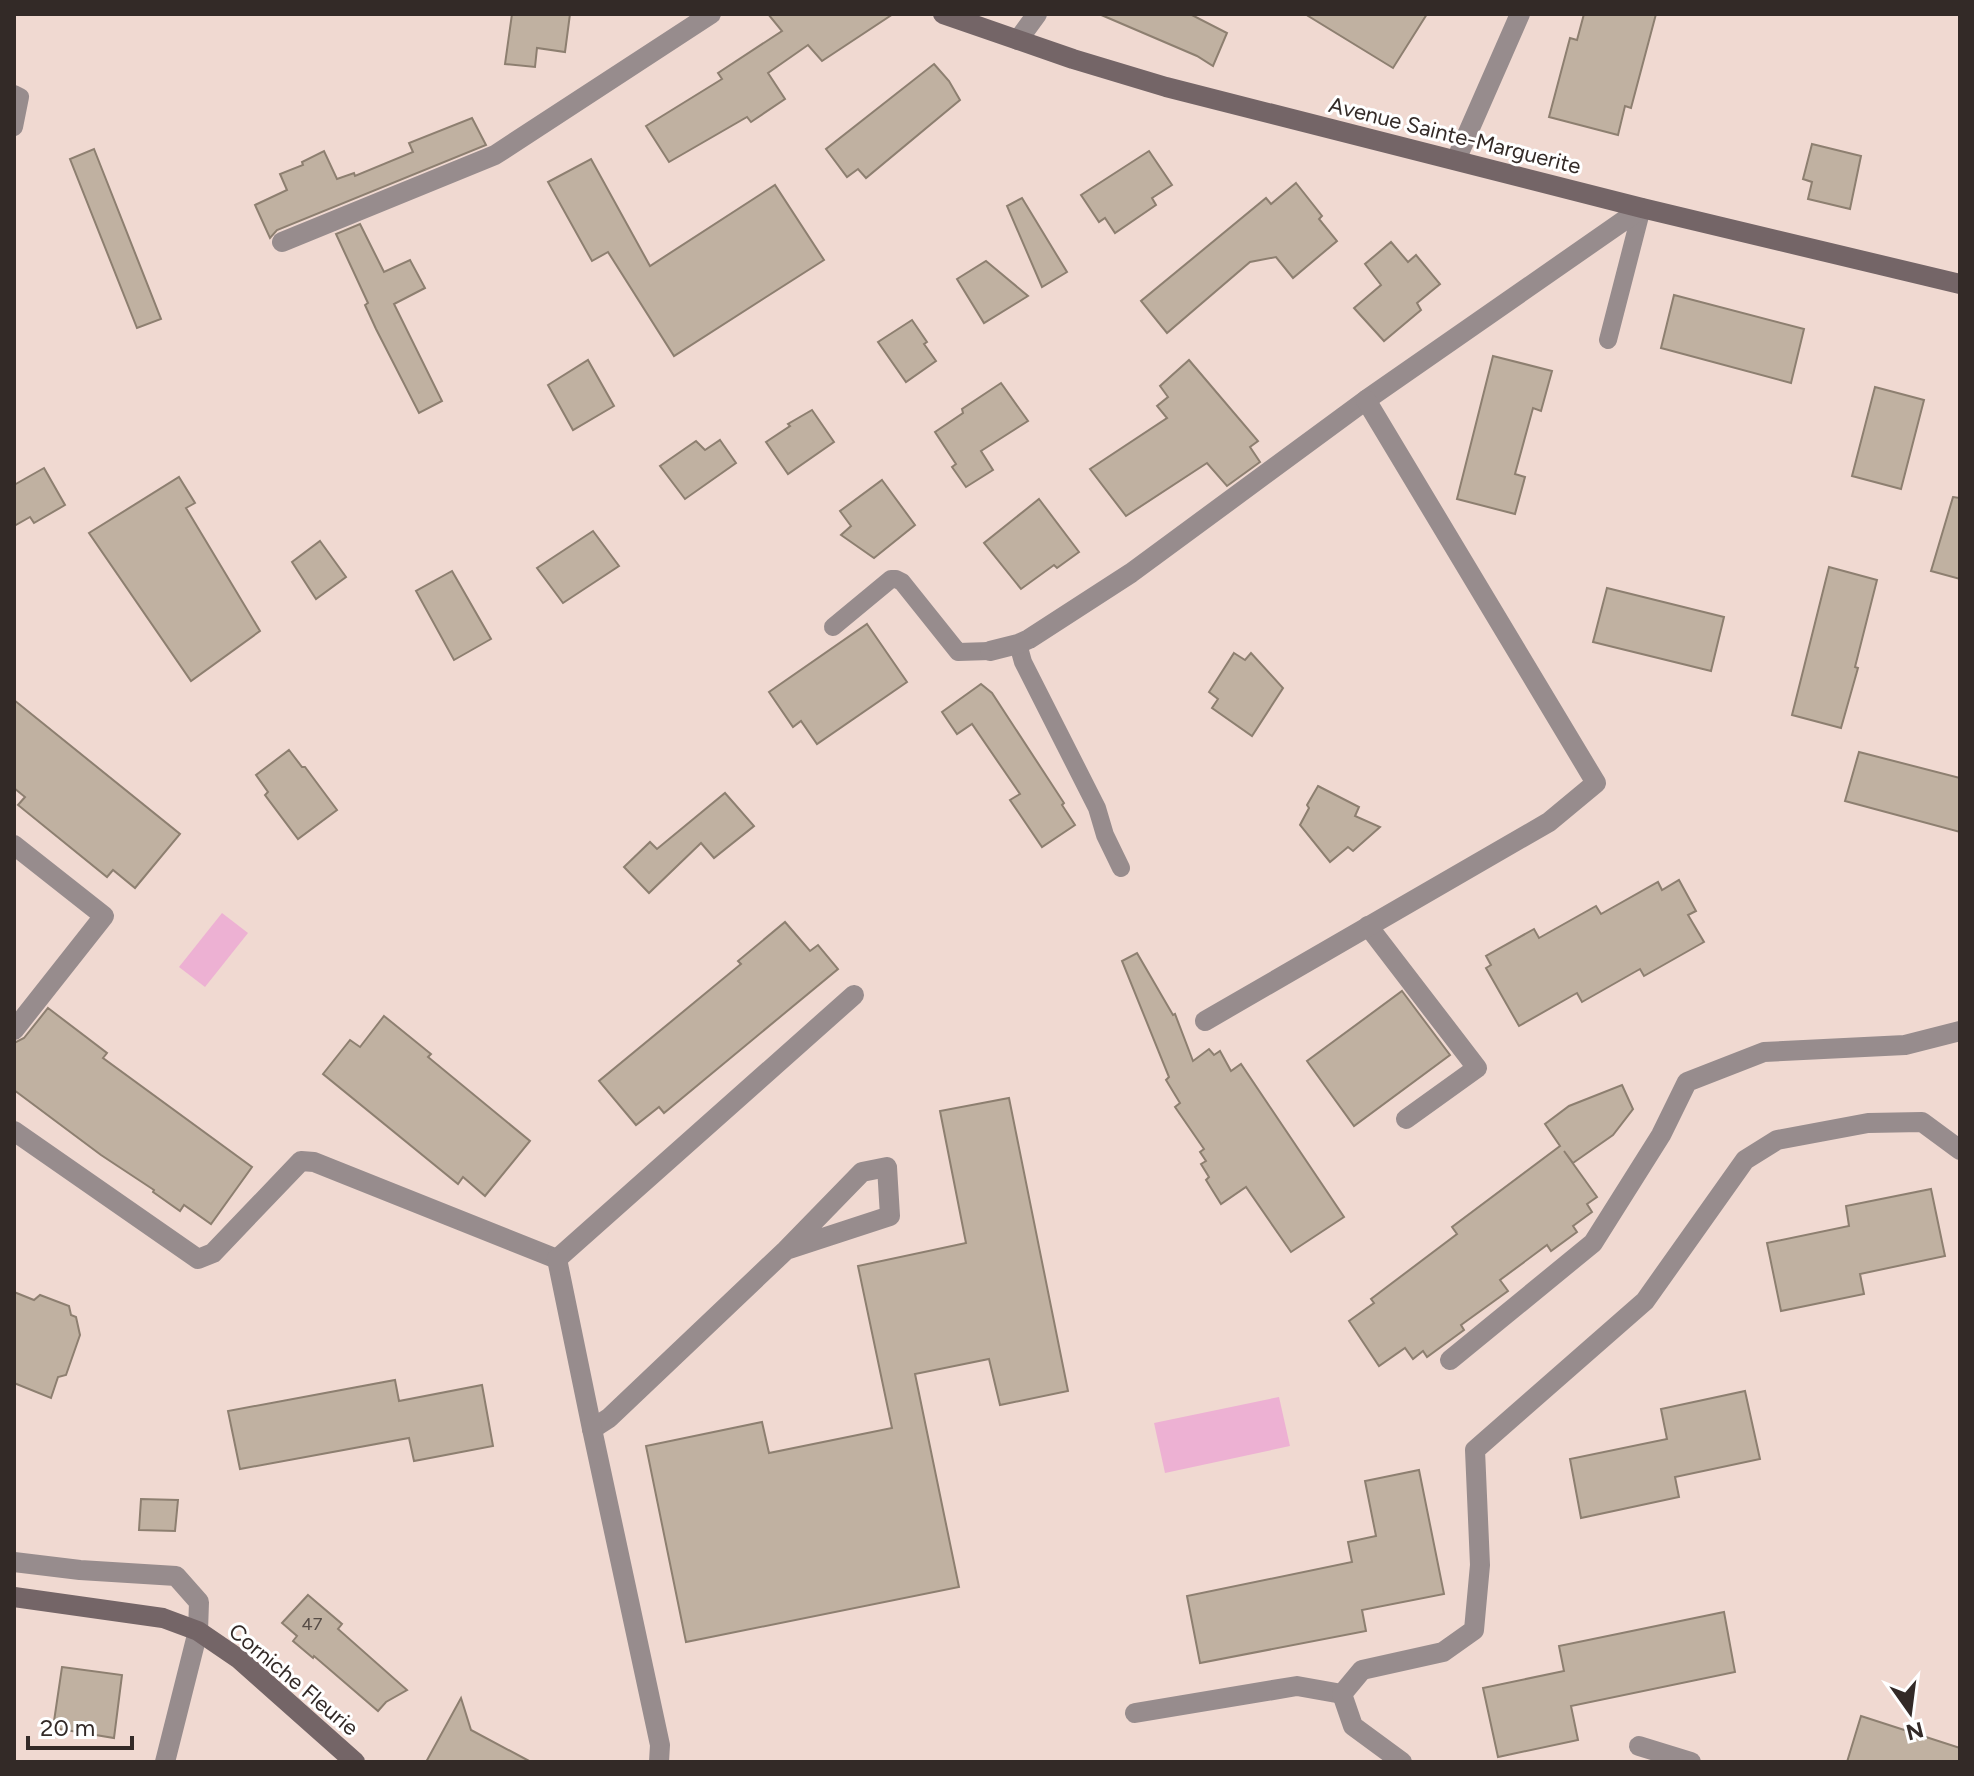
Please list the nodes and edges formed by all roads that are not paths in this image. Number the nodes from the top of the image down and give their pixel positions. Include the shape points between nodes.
1 (711, 14) edge
2 (943, 14) edge
3 (1037, 14) edge
4 (1520, 14) edge
5 (1018, 40) junction
6 (14, 94) edge
7 (14, 127) edge
8 (1456, 160) junction
9 (1642, 208) junction
10 (282, 242) dead end
11 (1960, 284) edge
12 (1608, 340) dead end
13 (1366, 400) junction
14 (833, 627) dead end
15 (1018, 644) junction
16 (990, 651) joint
17 (14, 845) edge
18 (1121, 868) dead end
19 (1368, 926) junction
20 (854, 995) dead end
21 (1205, 1021) dead end
22 (14, 1030) edge
23 (1960, 1031) edge
24 (1406, 1119) dead end
25 (14, 1131) edge
26 (1960, 1150) edge
27 (786, 1250) junction
28 (557, 1259) junction
29 (1450, 1360) dead end
30 (592, 1429) junction
31 (14, 1562) edge
32 (14, 1597) edge
33 (198, 1631) junction
34 (1342, 1694) junction
35 (1135, 1713) dead end
36 (1639, 1746) dead end
37 (165, 1762) edge
38 (355, 1762) edge
39 (659, 1762) edge
40 (1402, 1762) edge
41 (1691, 1762) edge

1 - 10 street via 495,155
2 - 5 street, Avenue Sainte-Marguerite
3 - 5 street
4 - 8 street
5 - 8 street, Avenue Sainte-Marguerite via 1121,75
6 - 7 lane via 20,97
8 - 9 street, Avenue Sainte-Marguerite
9 - 11 street, Avenue Sainte-Marguerite
9 - 12 lane
9 - 13 street
13 - 15 street via 1131,573
13 - 19 street via 1596,783 1549,822
14 - 16 lane via 896,579 958,652
15 - 16 street
15 - 18 lane
17 - 22 street via 104,916
19 - 21 street
19 - 24 street via 1477,1068
20 - 28 street
23 - 29 street via 1905,1045 1764,1052 1687,1082 1661,1135 1593,1243
25 - 28 street via 198,1259 213,1253 301,1161
26 - 34 street via 1922,1122 1868,1123 1777,1140 1745,1160 1645,1301 1475,1450 1480,1565 1474,1630 1443,1652 1362,1670
27 - 27 street via 862,1172 887,1167 890,1216
27 - 30 street
28 - 30 street
30 - 39 street via 660,1745
31 - 33 street via 176,1576 199,1602
32 - 33 street, Corniche Fleurie via 163,1618
33 - 37 street
33 - 38 street, Corniche Fleurie via 239,1659
34 - 35 street via 1297,1686
34 - 40 street via 1353,1726
36 - 41 street

